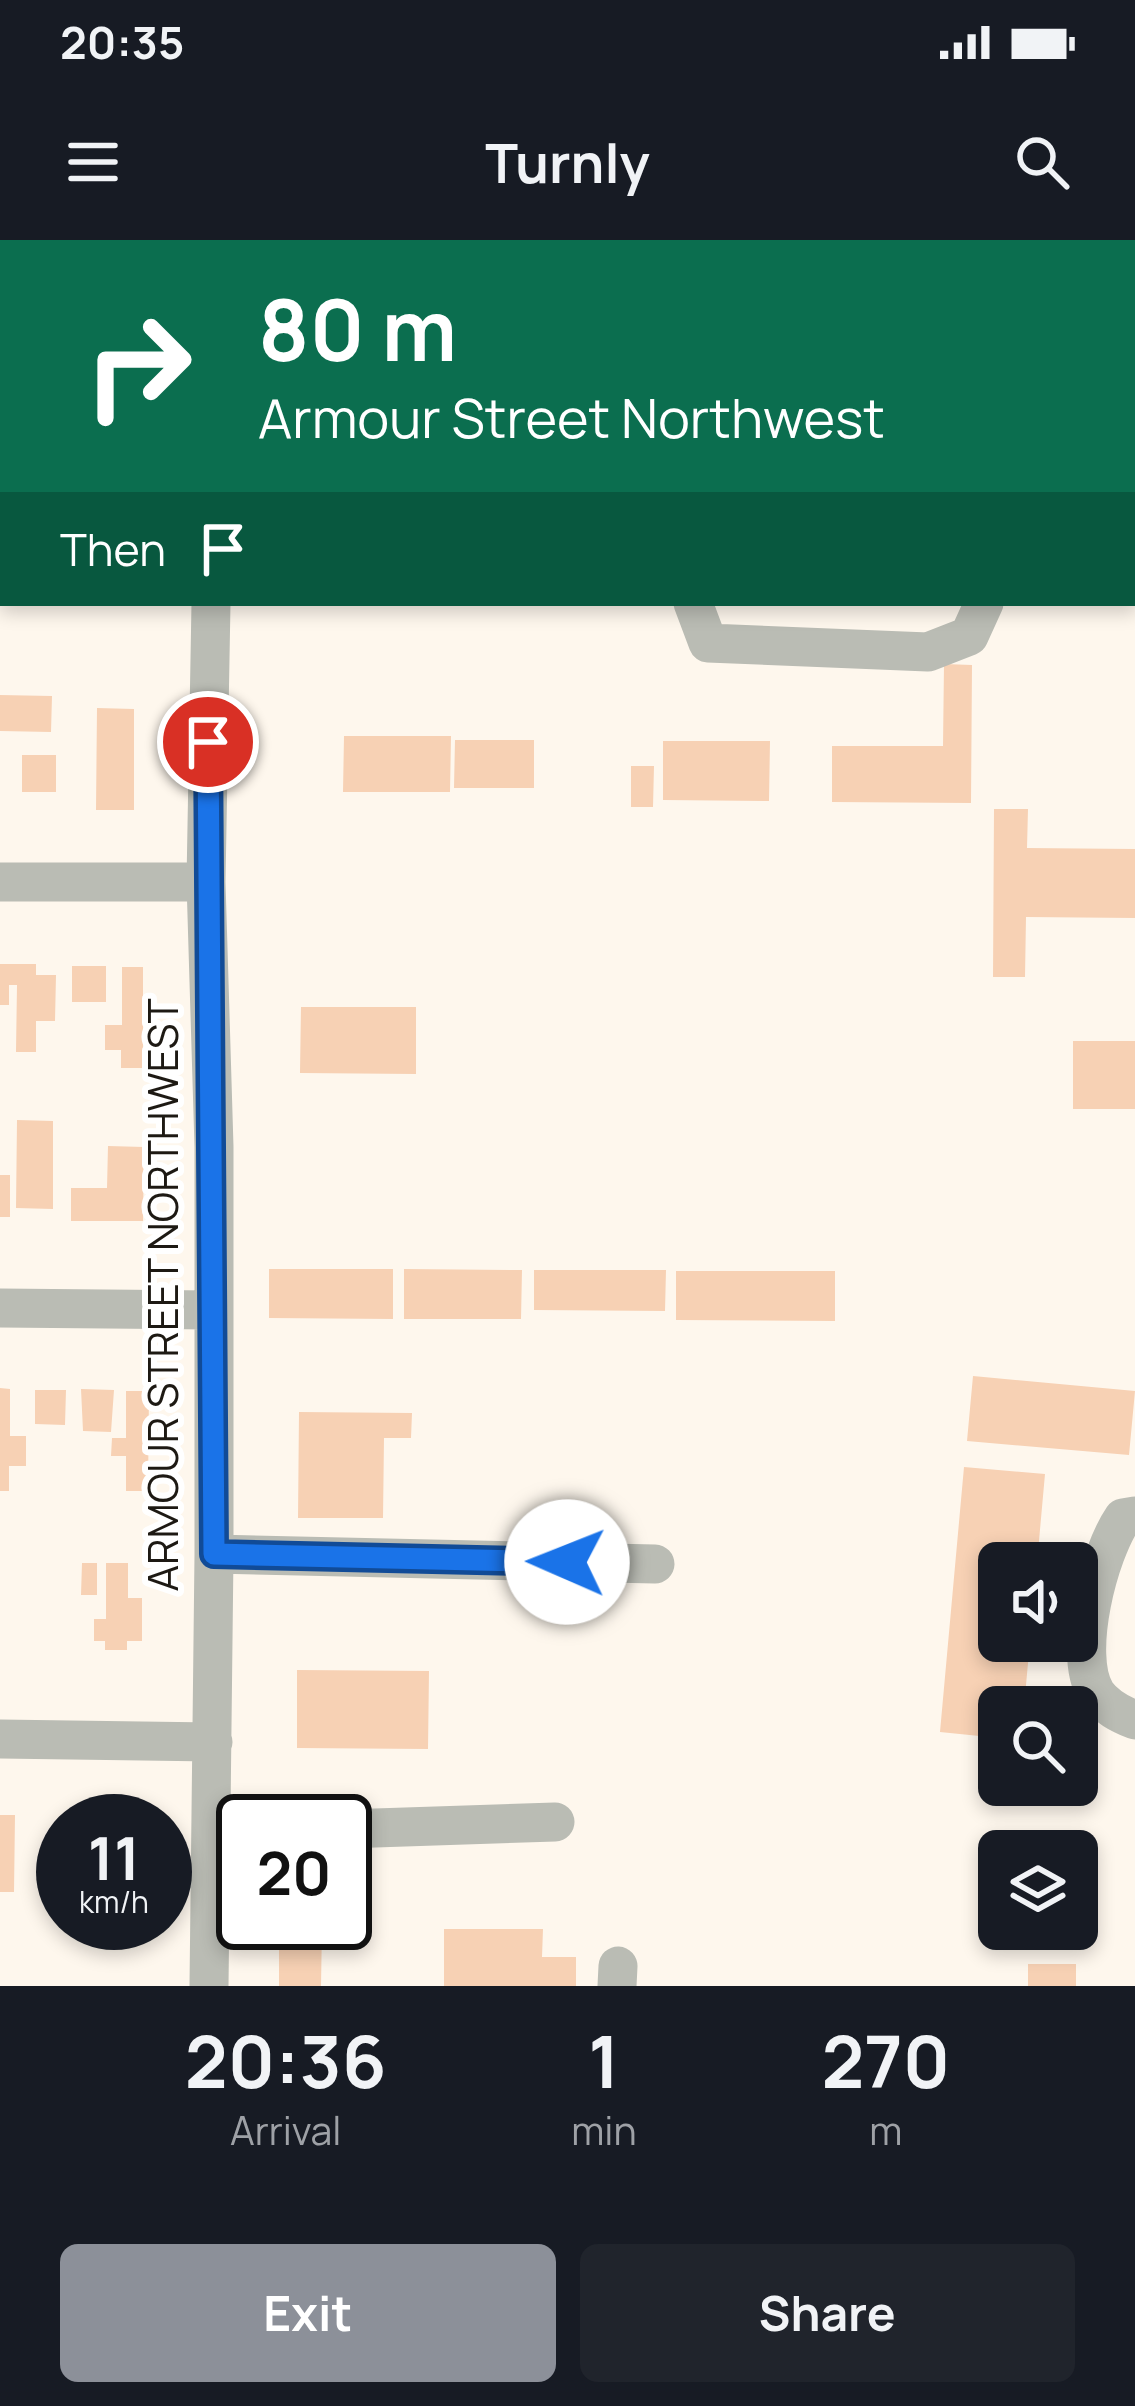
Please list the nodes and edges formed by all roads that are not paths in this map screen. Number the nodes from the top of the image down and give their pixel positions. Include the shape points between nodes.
1 (211, 606) edge
2 (694, 606) edge
3 (983, 606) edge
4 (0, 882) edge
5 (206, 882) junction
6 (0, 1308) edge
7 (212, 1310) junction
8 (1135, 1516) edge
9 (214, 1554) junction
10 (655, 1564) dead end
11 (1135, 1720) edge
12 (0, 1739) edge
13 (213, 1742) junction
14 (221, 1794) edge
15 (556, 1822) dead end
16 (372, 1828) edge
17 (216, 1922) edge
18 (209, 1986) edge

1 - 5 street, ARMOUR STREET NORTHWEST
2 - 3 street via 708,643 928,652 969,636
4 - 5 street
5 - 7 street, ARMOUR STREET NORTHWEST
6 - 7 street
7 - 9 street, ARMOUR STREET NORTHWEST
8 - 11 street via 1123,1518 1097,1566 1090,1661 1094,1690
9 - 10 street
9 - 13 street, ARMOUR STREET NORTHWEST
12 - 13 street
13 - 14 street, ARMOUR STREET NORTHWEST
15 - 16 street
17 - 18 street, ARMOUR STREET NORTHWEST

